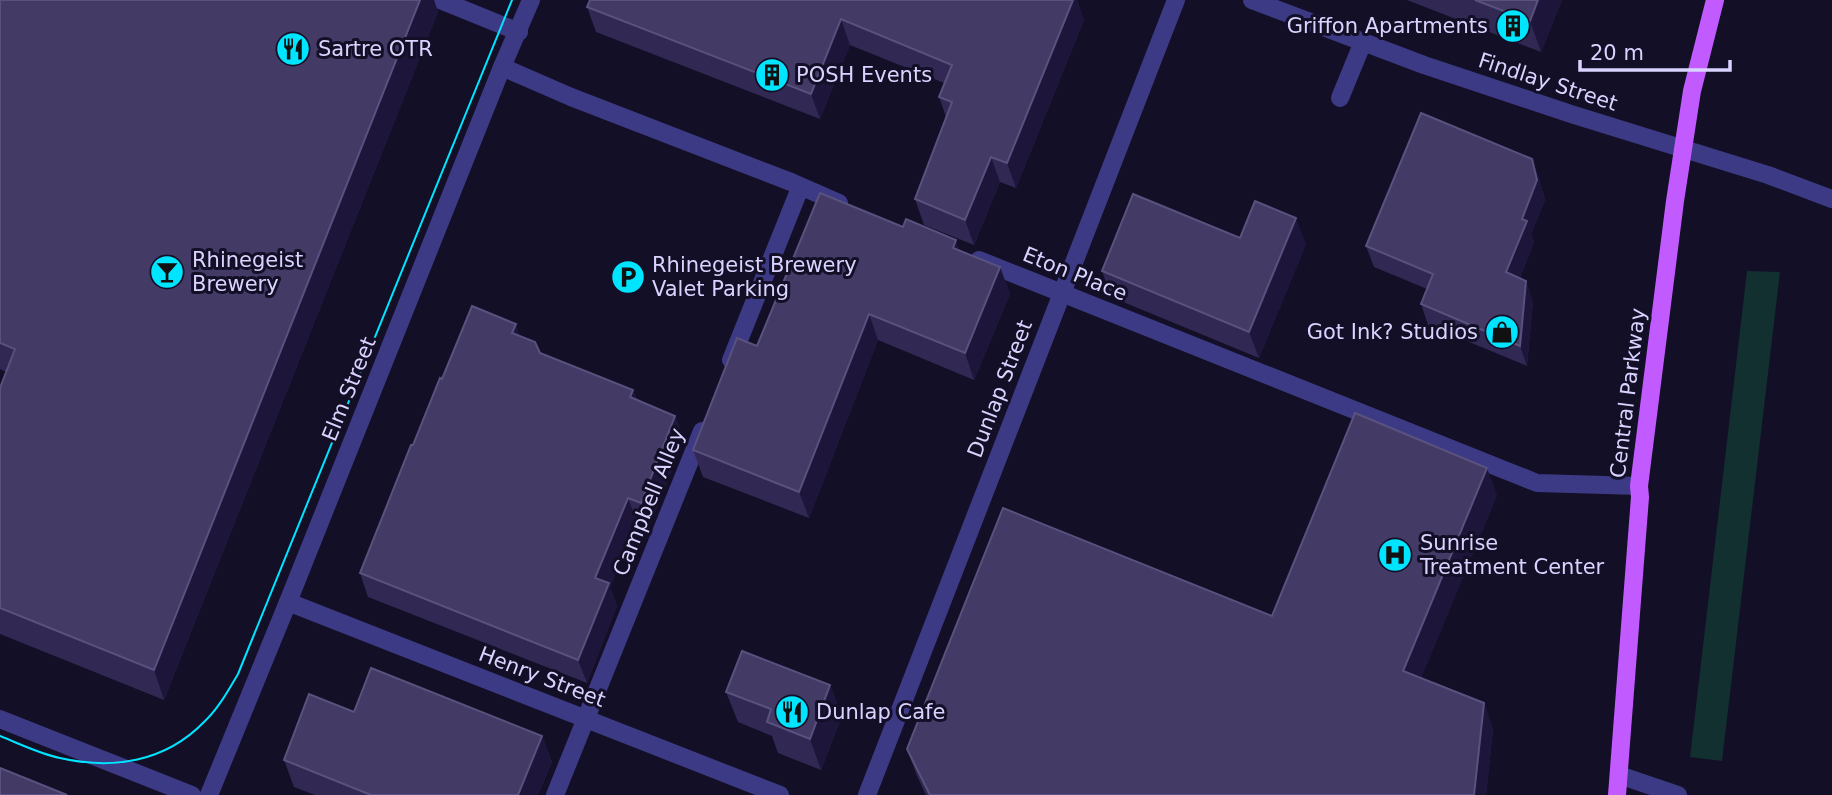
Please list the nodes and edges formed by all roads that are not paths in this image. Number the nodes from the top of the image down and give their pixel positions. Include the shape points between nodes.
1 (440, 0) edge
2 (531, 0) edge
3 (1177, 0) edge
4 (1715, 0) edge
5 (1260, 1) edge
6 (519, 32) junction
7 (1363, 42) junction
8 (502, 67) junction
9 (1339, 98) dead end
10 (1683, 148) junction
11 (800, 188) junction
12 (1832, 199) edge
13 (850, 208) edge
14 (962, 253) edge
15 (1062, 293) junction
16 (722, 382) edge
17 (706, 421) edge
18 (1639, 486) junction
19 (288, 602) junction
20 (0, 719) edge
21 (586, 719) junction
22 (1619, 775) junction
23 (192, 795) edge
24 (209, 795) edge
25 (555, 795) edge
26 (780, 795) edge
27 (867, 795) edge
28 (1617, 795) edge
29 (1678, 795) edge

1 - 6 street
2 - 6 street, Elm Street
3 - 15 street, Dunlap Street
4 - 10 main road, Central Parkway
5 - 7 street, Findlay Street
6 - 8 street, Elm Street
7 - 9 street
7 - 10 street, Findlay Street
8 - 11 street
8 - 19 street, Elm Street
10 - 12 street, Findlay Street
10 - 18 main road, Central Parkway
11 - 13 street
11 - 16 street
14 - 15 street, Eton Place
15 - 18 street, Eton Place via 1537,483
15 - 27 street, Dunlap Street
17 - 21 street, Campbell Alley
18 - 22 main road, Central Parkway
19 - 21 street, Henry Street
19 - 24 street, Elm Street
20 - 23 street
21 - 25 street, Campbell Alley
21 - 26 street, Henry Street
22 - 28 main road, Central Parkway
22 - 29 street

